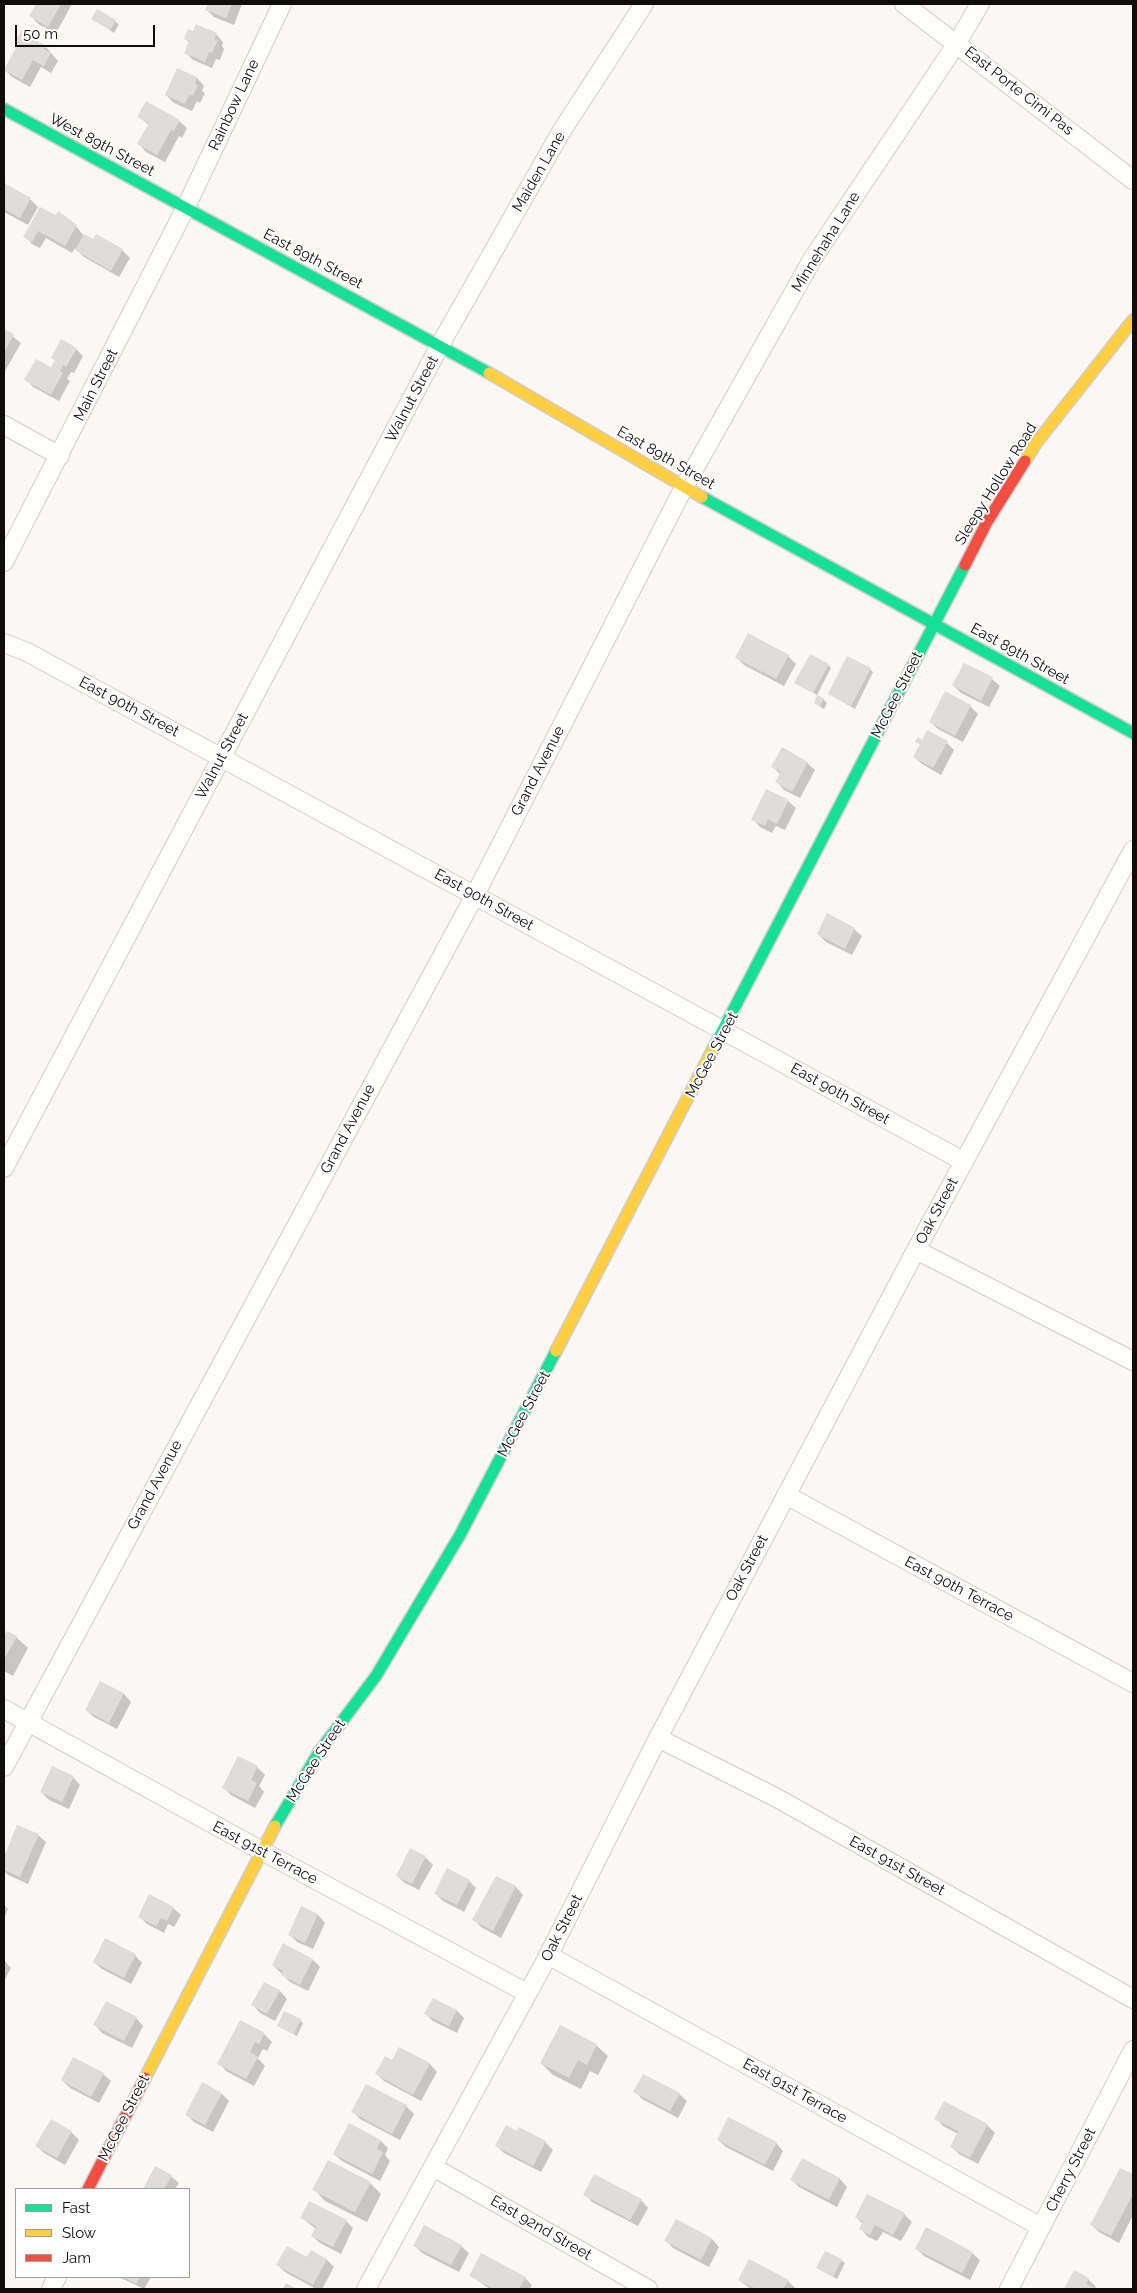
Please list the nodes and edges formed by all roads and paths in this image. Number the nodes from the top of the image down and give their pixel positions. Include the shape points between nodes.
1 (282, 4) edge
2 (644, 4) edge
3 (904, 4) edge
4 (980, 4) edge
5 (957, 43) junction
6 (4, 109) edge
7 (1133, 180) edge
8 (186, 207) junction
9 (1133, 320) edge
10 (440, 345) junction
11 (4, 425) edge
12 (60, 456) junction
13 (684, 487) junction
14 (4, 562) edge
15 (934, 624) junction
16 (4, 644) edge
17 (1133, 733) edge
18 (222, 757) junction
19 (1133, 850) edge
20 (474, 895) junction
21 (725, 1031) junction
22 (963, 1161) junction
23 (4, 1168) edge
24 (916, 1250) junction
25 (1133, 1362) edge
26 (786, 1494) junction
27 (1133, 1683) edge
28 (4, 1709) edge
29 (26, 1724) junction
30 (658, 1738) junction
31 (4, 1767) edge
32 (262, 1852) junction
33 (548, 1954) junction
34 (527, 1993) junction
35 (1133, 1999) edge
36 (1133, 2050) edge
37 (433, 2167) junction
38 (89, 2188) edge
39 (1041, 2227) junction
40 (366, 2289) edge
41 (648, 2289) edge
42 (1009, 2289) edge

1 - 8 street, Rainbow Lane
2 - 10 street, Maiden Lane via 561,132
3 - 5 street, East Porte Cimi Pas
4 - 5 street, Minnehaha Lane
5 - 7 street, East Porte Cimi Pas
5 - 13 street, Minnehaha Lane via 813,258
6 - 8 street, West 89th Street
8 - 10 street, East 89th Street
8 - 12 street, Main Street
9 - 15 street, Sleepy Hollow Road via 1037,442 987,522
10 - 13 street, East 89th Street
10 - 18 street, Walnut Street
11 - 12 street
12 - 14 street, Main Street
13 - 15 street, East 89th Street
13 - 20 street, Grand Avenue
15 - 17 street, East 89th Street
15 - 21 street, McGee Street
16 - 18 street, East 90th Street via 27,652
18 - 20 street, East 90th Street
18 - 23 street, Walnut Street
19 - 22 street, Oak Street
20 - 21 street, East 90th Street
20 - 29 street, Grand Avenue
21 - 22 street, East 90th Street
21 - 32 street, McGee Street via 460,1535 376,1676 319,1752
22 - 24 street, Oak Street
24 - 25 street
24 - 26 street, Oak Street
26 - 27 street, East 90th Terrace
26 - 30 street, Oak Street
28 - 29 street, East 91st Terrace
29 - 31 street, Grand Avenue
29 - 32 street, East 91st Terrace
30 - 33 street, Oak Street
30 - 35 street, East 91st Street via 776,1798
32 - 34 street, East 91st Terrace
32 - 38 street, McGee Street
33 - 34 street, Oak Street
33 - 39 street, East 91st Terrace
34 - 37 street, Oak Street
36 - 39 street, Cherry Street
37 - 40 street, Oak Street
37 - 41 street, East 92nd Street
39 - 42 street, Cherry Street

